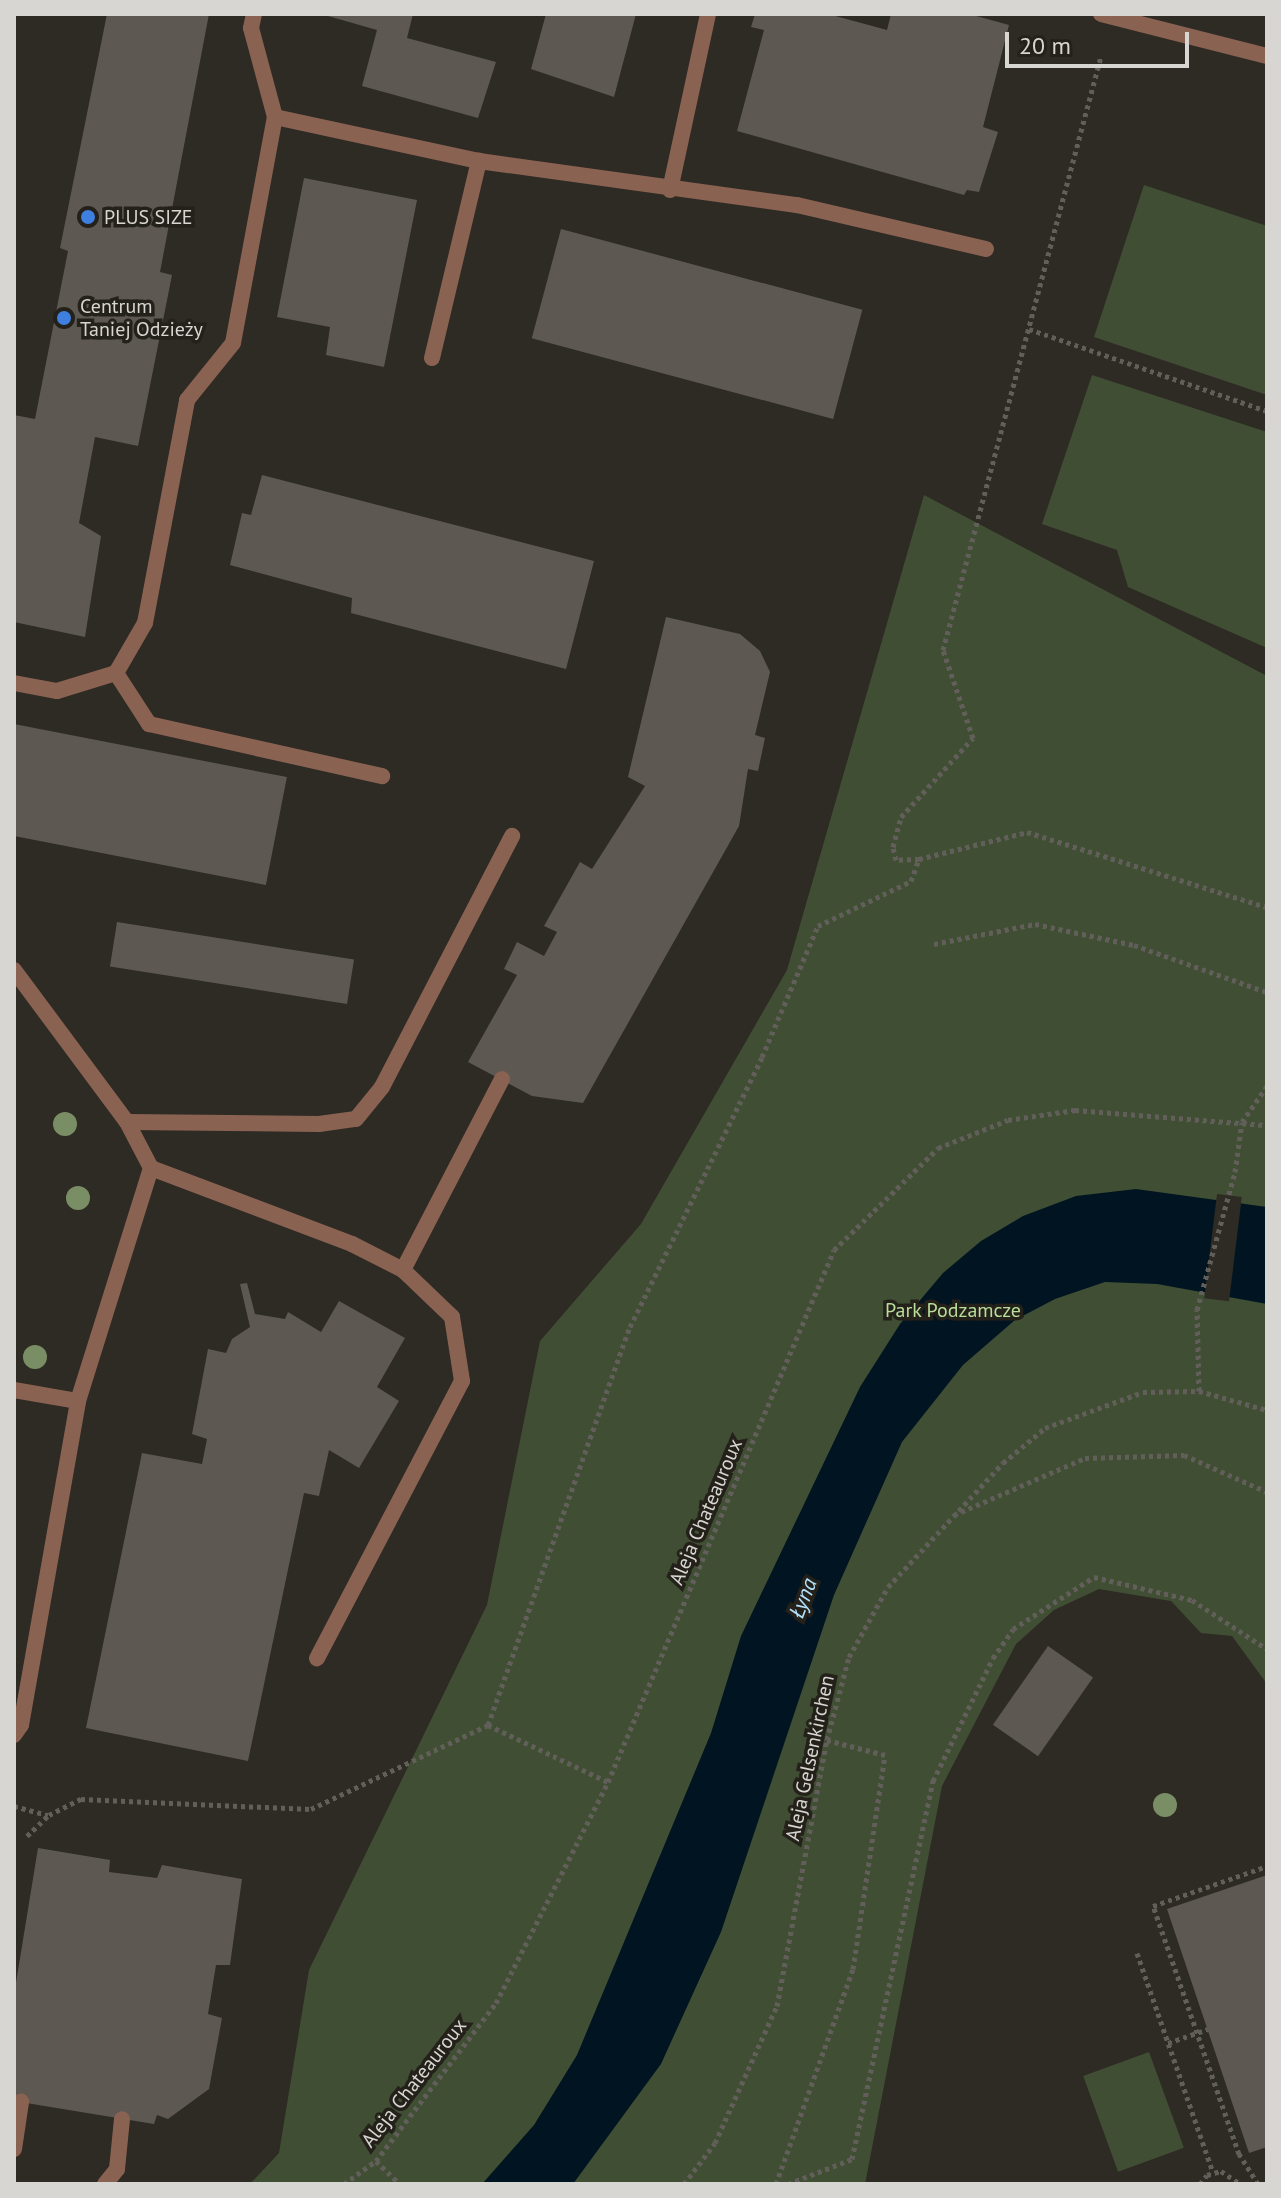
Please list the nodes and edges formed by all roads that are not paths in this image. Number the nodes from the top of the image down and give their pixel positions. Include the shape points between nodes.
1 (254, 14) edge
2 (708, 14) edge
3 (1101, 14) edge
4 (1267, 56) edge
5 (275, 117) junction
6 (479, 161) junction
7 (670, 190) junction
8 (986, 249) dead end
9 (432, 358) dead end
10 (116, 673) junction
11 (14, 683) edge
12 (382, 776) dead end
13 (512, 836) dead end
14 (14, 970) edge
15 (502, 1079) dead end
16 (127, 1122) junction
17 (151, 1168) junction
18 (403, 1270) junction
19 (14, 1390) edge
20 (78, 1401) junction
21 (317, 1658) dead end
22 (14, 1735) edge
23 (21, 2102) dead end
24 (122, 2119) dead end
25 (14, 2149) edge
26 (105, 2184) edge

1 - 5 street via 251,28
2 - 7 street
3 - 4 street
5 - 6 street
5 - 10 street via 233,343 187,400 145,623
6 - 7 street
6 - 9 street
7 - 8 street via 797,205
10 - 11 street via 57,691
10 - 12 street via 149,724
13 - 16 street via 382,1087 356,1119 319,1124
14 - 16 street
15 - 18 street
16 - 17 street
17 - 18 street via 352,1244
17 - 20 street
18 - 21 street via 452,1317 462,1381
19 - 20 street
20 - 22 street via 21,1725
23 - 25 street
24 - 26 street via 117,2169

